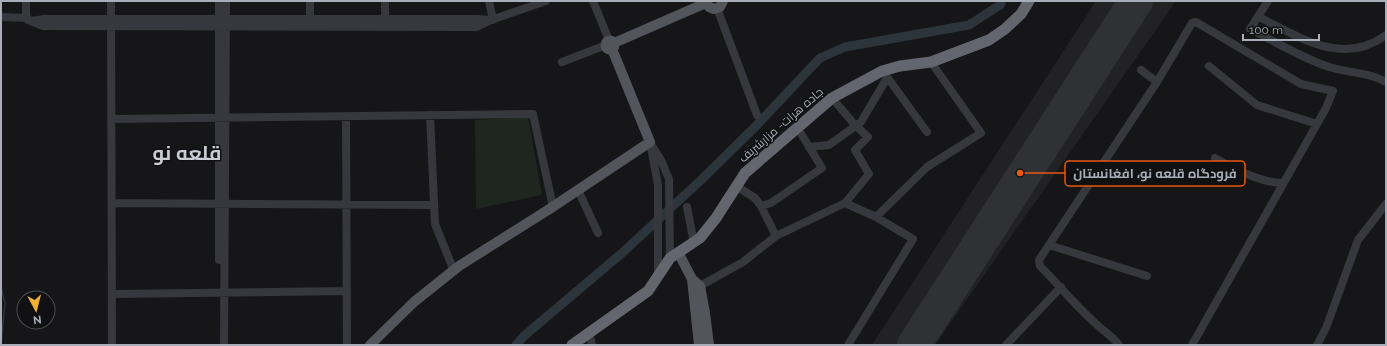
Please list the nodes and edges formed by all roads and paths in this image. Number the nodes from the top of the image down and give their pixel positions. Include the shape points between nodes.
1 (26, 1) edge
2 (111, 1) edge
3 (219, 1) edge
4 (226, 1) edge
5 (310, 1) edge
6 (385, 1) edge
7 (489, 1) edge
8 (546, 1) edge
9 (593, 1) edge
10 (1029, 1) edge
11 (1268, 1) edge
12 (706, 2) edge
13 (720, 5) edge
14 (1, 17) edge
15 (1259, 17) junction
16 (28, 19) junction
17 (492, 20) junction
18 (112, 22) junction
19 (222, 22) junction
20 (310, 22) junction
21 (385, 23) junction
22 (1386, 35) edge
23 (610, 44) junction
24 (562, 62) dead end
25 (931, 62) junction
26 (1209, 66) dead end
27 (1141, 70) dead end
28 (885, 74) junction
29 (1158, 82) junction
30 (1386, 82) edge
31 (832, 98) junction
32 (430, 115) junction
33 (757, 115) dead end
34 (346, 116) junction
35 (221, 118) junction
36 (113, 119) junction
37 (1316, 124) junction
38 (855, 125) junction
39 (796, 127) junction
40 (927, 132) dead end
41 (650, 142) junction
42 (809, 147) junction
43 (1215, 158) dead end
44 (1283, 183) junction
45 (736, 186) junction
46 (578, 190) junction
47 (112, 203) junction
48 (347, 203) junction
49 (845, 203) junction
50 (221, 204) junction
51 (1386, 204) edge
52 (434, 205) junction
53 (761, 206) junction
54 (553, 207) junction
55 (687, 208) dead end
56 (876, 217) junction
57 (598, 233) dead end
58 (776, 236) junction
59 (694, 243) junction
60 (1049, 245) junction
61 (675, 256) junction
62 (454, 271) junction
63 (658, 276) junction
64 (1147, 276) dead end
65 (696, 283) junction
66 (1061, 287) junction
67 (346, 291) junction
68 (221, 293) junction
69 (112, 294) junction
70 (589, 333) junction
71 (112, 345) edge
72 (219, 345) edge
73 (224, 345) edge
74 (347, 345) edge
75 (370, 345) edge
76 (572, 345) edge
77 (592, 345) edge
78 (699, 345) edge
79 (708, 345) edge
80 (848, 345) edge
81 (1006, 345) edge
82 (1119, 345) edge
83 (1192, 345) edge
84 (1318, 345) edge

1 - 16 street
2 - 18 street
3 - 19 street
4 - 19 street
5 - 20 street
6 - 21 street
7 - 17 street
8 - 17 street
9 - 23 street
10 - 25 highway, جاده هرات- مزارشریف via 1016,19 989,40
11 - 15 street
12 - 13 main road via 712,8
12 - 23 main road
13 - 33 street
14 - 16 street
15 - 22 street via 1311,43 1327,48 1351,49 1369,46
15 - 30 street via 1250,28 1290,50 1329,67 1377,77
16 - 18 street
17 - 21 street
18 - 19 street
18 - 36 street
19 - 20 street
19 - 35 street
20 - 21 street
23 - 24 street
23 - 41 main road
25 - 28 highway, جاده هرات- مزارشریف via 900,66
25 - 56 street via 981,133 927,167
26 - 37 street via 1257,105
27 - 29 street
28 - 31 highway, جاده هرات- مزارشریف
28 - 38 street via 865,118
28 - 40 street
29 - 37 street via 1192,23 1196,22 1301,84 1333,91
29 - 60 street
31 - 38 street
31 - 39 highway, جاده هرات- مزارشریف
32 - 34 street
32 - 52 street
32 - 54 street via 533,114
34 - 35 street
34 - 48 street
35 - 36 street
35 - 50 street
36 - 47 street
37 - 44 street
38 - 42 street via 829,145
38 - 49 street via 868,137 855,150 869,174
39 - 42 street
39 - 45 highway, جاده هرات- مزارشریف via 745,173
41 - 46 main road
41 - 61 street via 669,179 669,241
41 - 63 street via 658,185
42 - 53 street via 822,166 821,170 771,203
43 - 44 street via 1233,169 1273,183
44 - 83 street
45 - 53 street via 755,198
45 - 59 highway, جاده هرات- مزارشریف via 716,218
46 - 54 main road
46 - 57 street
47 - 50 street
47 - 69 street
48 - 50 street
48 - 52 street
48 - 67 street
49 - 56 street
49 - 58 street
50 - 68 street
51 - 84 street via 1358,240
52 - 62 street via 435,224
53 - 58 street
54 - 62 main road
55 - 59 street
56 - 80 street via 911,237 912,241
58 - 65 street via 743,262
59 - 61 highway, جاده هرات- مزارشریف
60 - 64 street
60 - 66 street via 1039,263
61 - 63 highway, جاده هرات- مزارشریف
61 - 65 main road
62 - 75 main road via 414,302
63 - 70 highway, جاده هرات- مزارشریف via 648,291
65 - 78 main road
65 - 79 main road via 706,313
66 - 81 street
66 - 82 street
67 - 68 street
67 - 74 street
68 - 69 street
68 - 72 street
68 - 73 street
69 - 71 street
70 - 76 highway, جاده هرات- مزارشریف
70 - 77 street

